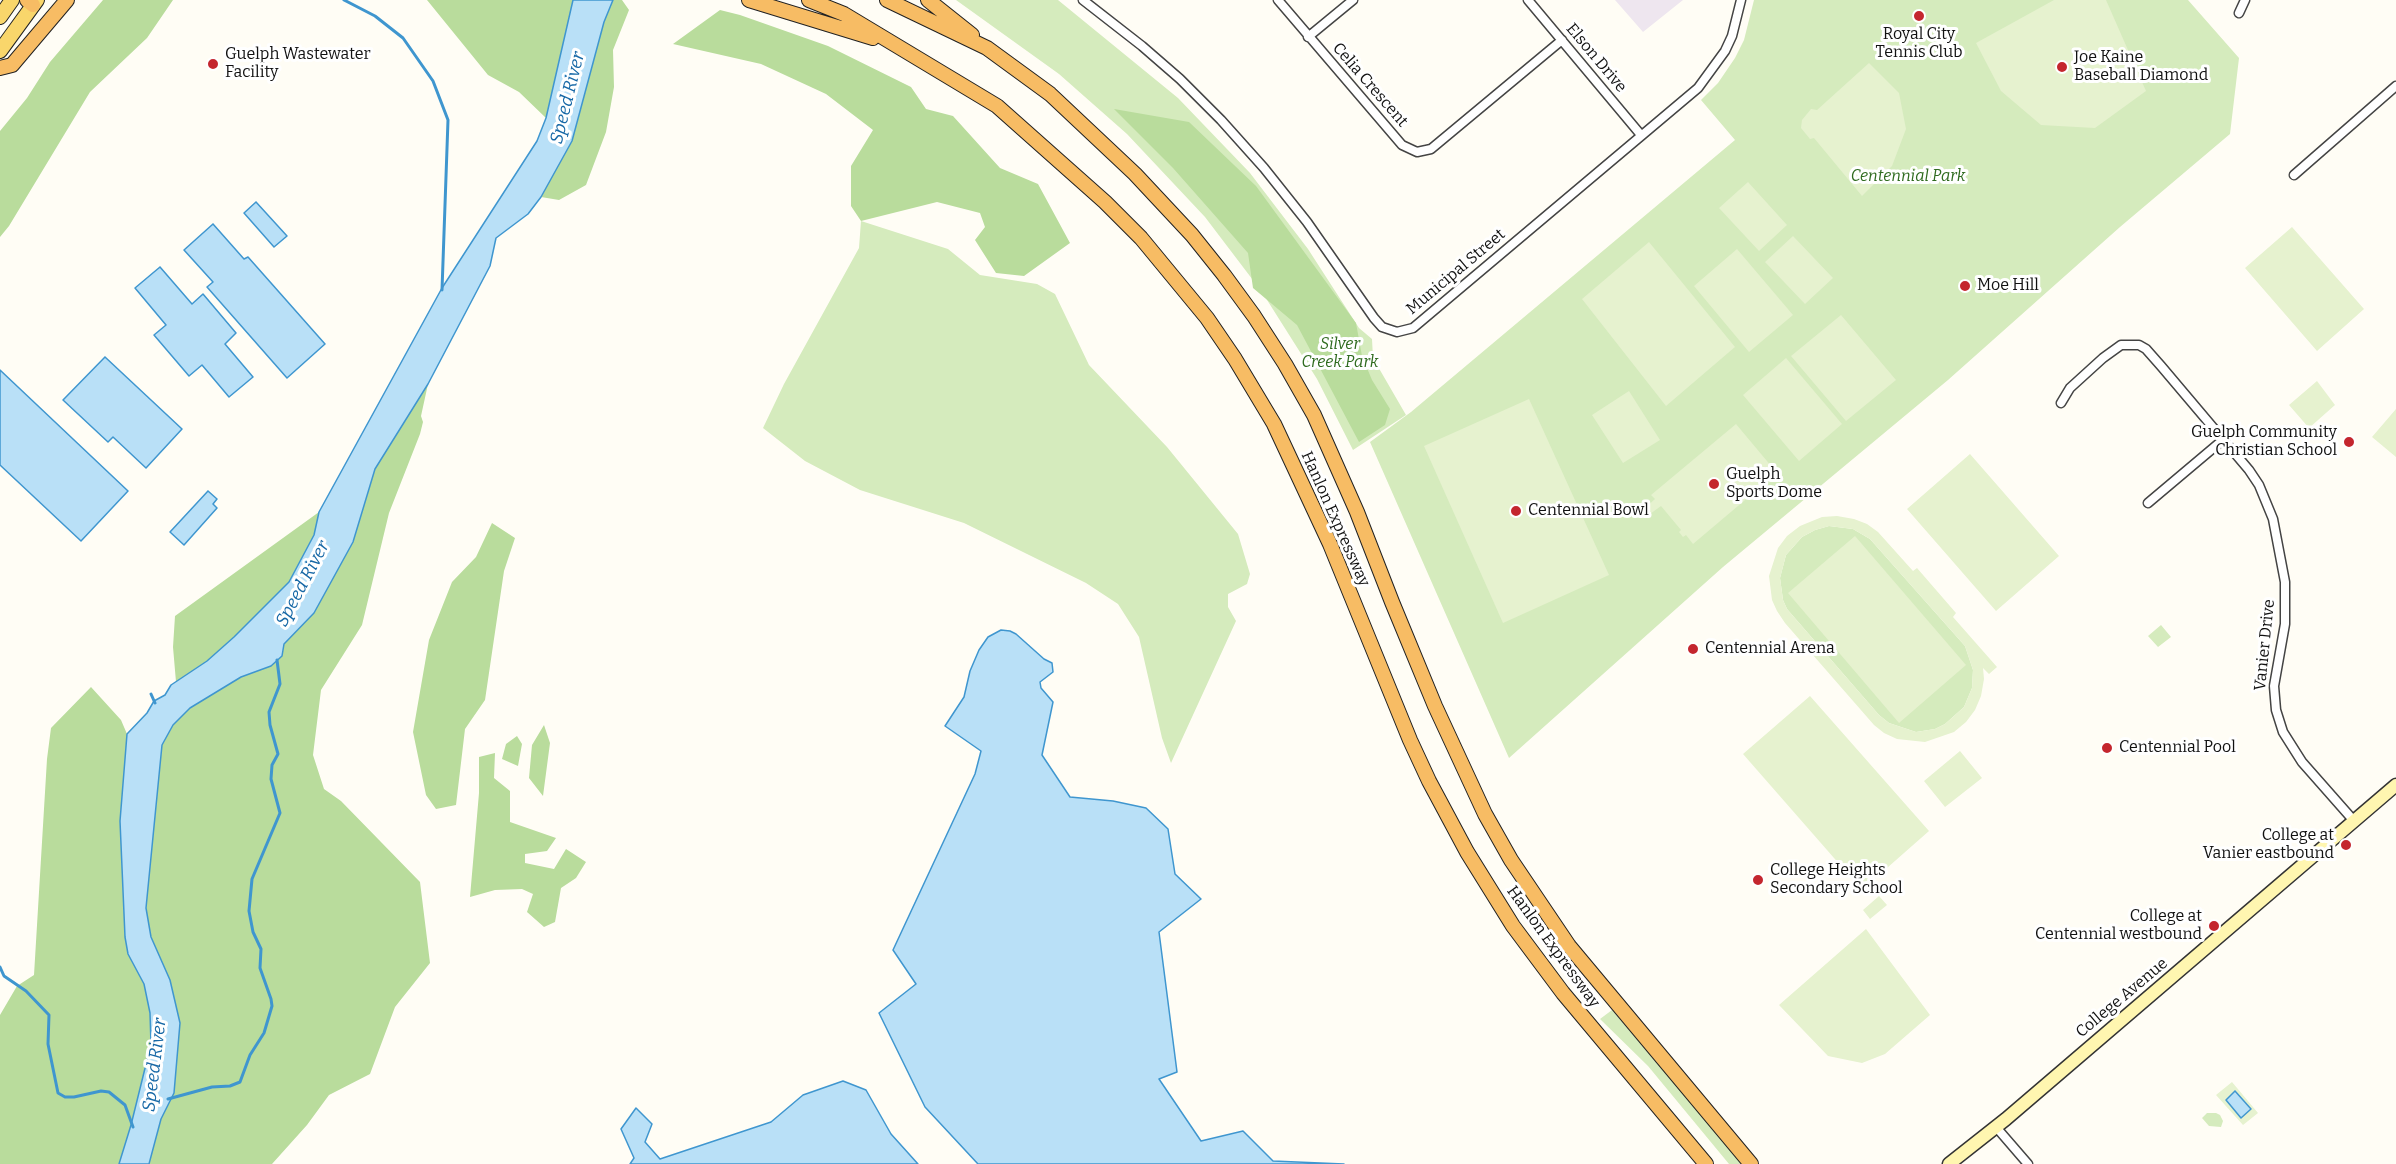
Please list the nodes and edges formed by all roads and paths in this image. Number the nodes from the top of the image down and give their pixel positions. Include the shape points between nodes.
1 (12, 0) edge
2 (67, 0) edge
3 (749, 0) edge
4 (809, 0) edge
5 (887, 0) edge
6 (928, 0) edge
7 (1083, 0) edge
8 (1278, 0) edge
9 (1353, 0) edge
10 (1528, 0) edge
11 (1741, 0) edge
12 (2245, 0) edge
13 (32, 2) edge
14 (2239, 13) dead end
15 (0, 17) edge
16 (1308, 37) junction
17 (1562, 40) junction
18 (892, 44) junction
19 (987, 48) junction
20 (0, 51) edge
21 (0, 68) edge
22 (2396, 86) edge
23 (1641, 135) junction
24 (2294, 175) dead end
25 (2061, 403) dead end
26 (2224, 440) junction
27 (2148, 503) dead end
28 (2396, 784) edge
29 (2354, 821) junction
30 (1996, 1127) junction
31 (1706, 1164) edge
32 (1751, 1164) edge
33 (1949, 1164) edge
34 (2028, 1164) edge

1 - 15 main road
2 - 21 highway via 12,65
3 - 18 highway
4 - 18 highway, Hanlon Expressway via 844,14
5 - 19 highway, Hanlon Expressway
6 - 19 highway
7 - 23 street, Municipal Street via 1180,79 1221,120 1307,222 1374,318 1391,331 1413,328
8 - 16 street, Celia Crescent
9 - 16 street
10 - 17 street, Elson Drive
11 - 23 street, Municipal Street via 1732,36 1713,70
12 - 14 street
13 - 20 main road
16 - 17 street, Celia Crescent via 1402,145 1417,152 1431,149
17 - 23 street, Elson Drive
18 - 31 highway, Hanlon Expressway via 997,106 1141,238 1207,318 1279,434 1330,544 1410,741 1467,852 1513,926 1563,993
19 - 32 highway, Hanlon Expressway via 1050,94 1120,159 1192,235 1254,316 1314,416 1435,706 1511,860 1569,946
22 - 24 street
25 - 26 street, Vanier Drive via 2070,388 2103,358 2121,345 2139,345
26 - 27 street
26 - 29 street, Vanier Drive via 2259,485 2280,549 2286,609 2274,686 2283,732 2302,762
28 - 29 main road, College Avenue
29 - 30 main road, College Avenue
30 - 33 main road, College Avenue
30 - 34 street

